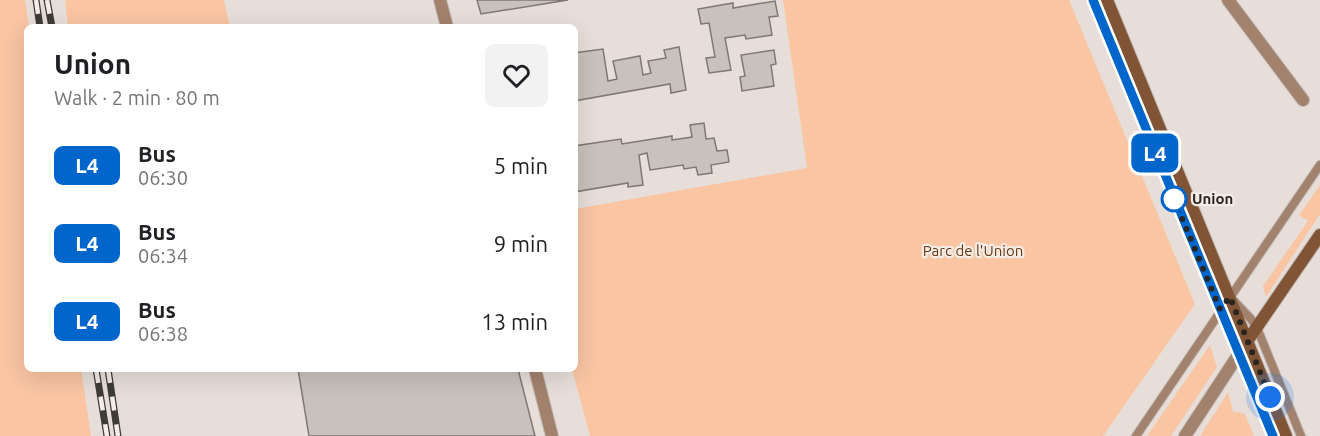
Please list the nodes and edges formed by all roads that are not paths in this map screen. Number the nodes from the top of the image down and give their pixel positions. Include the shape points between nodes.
1 (440, 0) edge
2 (1093, 0) edge
3 (1107, 0) edge
4 (1228, 0) edge
5 (446, 24) edge
6 (1303, 100) dead end
7 (1320, 165) edge
8 (1320, 235) edge
9 (1230, 297) junction
10 (1220, 309) junction
11 (1257, 328) junction
12 (1248, 340) junction
13 (1239, 354) junction
14 (536, 372) edge
15 (552, 436) edge
16 (1136, 436) edge
17 (1185, 436) edge
18 (1273, 436) edge
19 (1286, 436) edge
20 (1301, 436) edge

1 - 5 street
2 - 10 lane
3 - 9 street
4 - 6 street
7 - 9 lane
8 - 11 street
9 - 10 lane
9 - 11 lane
9 - 12 street
10 - 13 lane
10 - 16 lane
11 - 12 street
11 - 20 lane
12 - 13 street
12 - 19 street
13 - 17 street
13 - 18 lane
14 - 15 street

